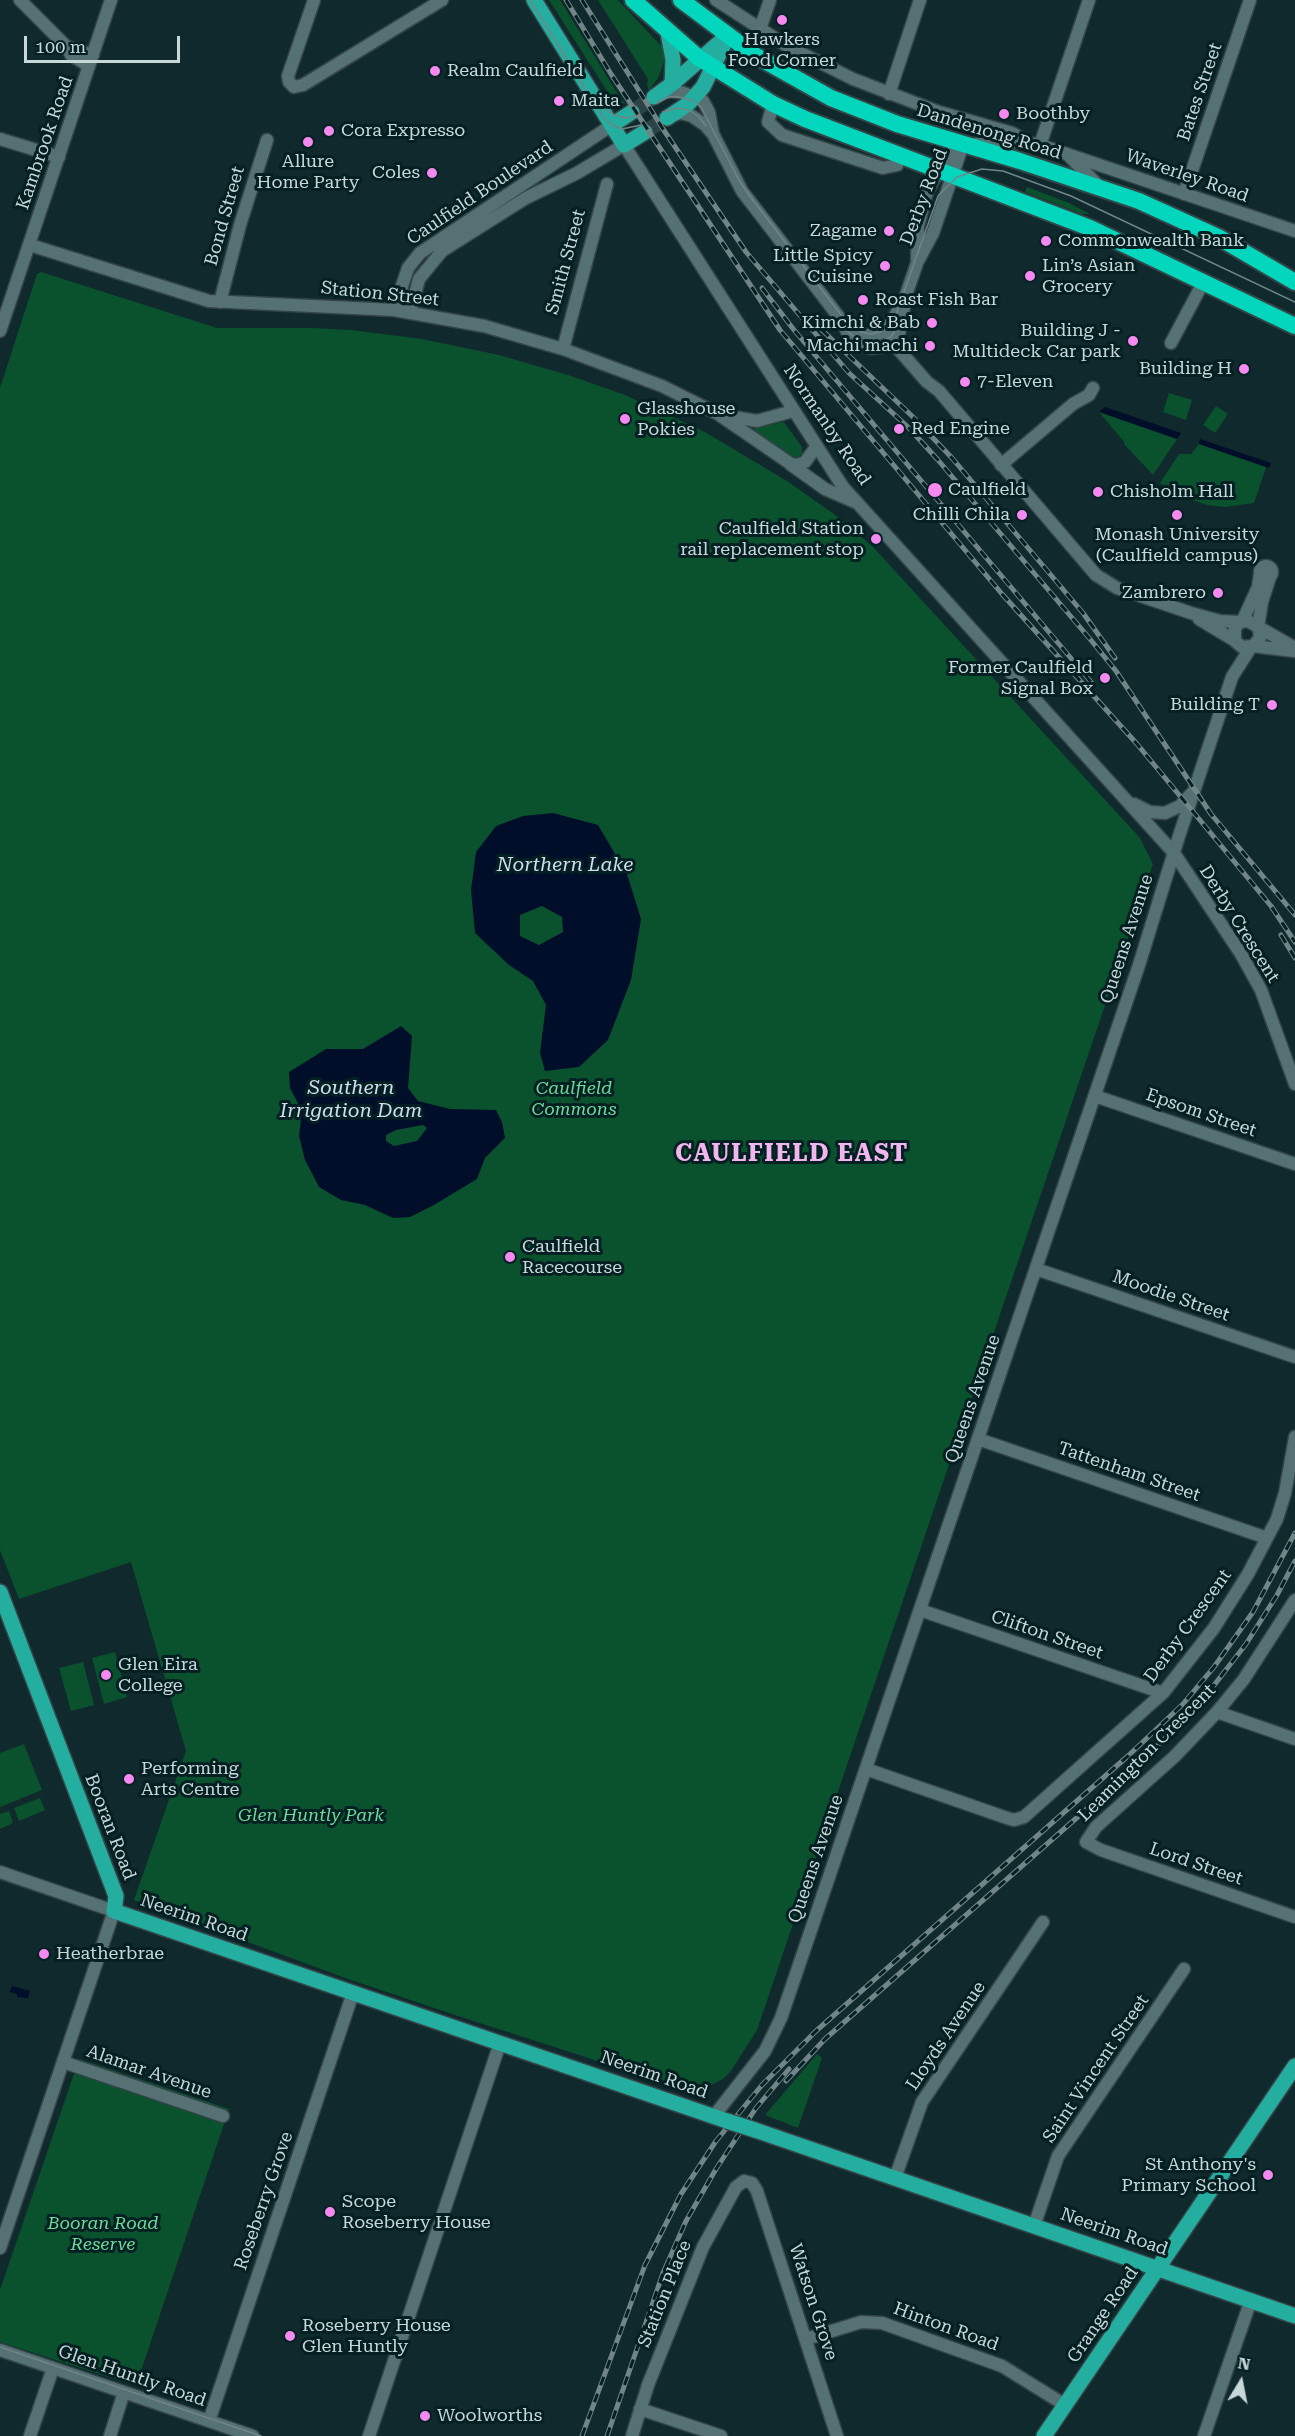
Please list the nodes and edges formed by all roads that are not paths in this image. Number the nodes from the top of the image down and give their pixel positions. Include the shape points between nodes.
1 (20, 0) edge
2 (111, 0) edge
3 (314, 0) edge
4 (442, 0) edge
5 (534, 0) edge
6 (633, 0) edge
7 (681, 0) edge
8 (716, 0) edge
9 (770, 0) edge
10 (920, 0) edge
11 (1089, 0) edge
12 (1250, 0) edge
13 (760, 29) junction
14 (669, 33) junction
15 (728, 36) junction
16 (699, 58) junction
17 (91, 61) junction
18 (714, 69) junction
19 (662, 91) junction
20 (889, 94) junction
21 (695, 96) junction
22 (773, 104) junction
23 (632, 112) tunnel mouth
24 (668, 117) joint
25 (897, 124) junction
26 (612, 125) junction
27 (645, 132) tunnel mouth
28 (713, 134) junction
29 (0, 139) edge
30 (267, 140) dead end
31 (1027, 142) junction
32 (963, 144) junction
33 (624, 145) junction
34 (1040, 145) junction
35 (1067, 154) junction
36 (900, 156) junction
37 (59, 157) junction
38 (945, 173) junction
39 (607, 184) dead end
40 (1101, 188) junction
41 (1184, 195) junction
42 (1295, 231) edge
43 (30, 244) junction
44 (917, 263) junction
45 (1274, 268) junction
46 (1295, 272) edge
47 (1204, 281) junction
48 (1295, 282) edge
49 (220, 302) junction
50 (3, 308) edge
51 (394, 310) junction
52 (410, 313) junction
53 (1295, 326) edge
54 (0, 331) edge
55 (892, 336) junction
56 (1171, 344) dead end
57 (563, 349) junction
58 (1093, 388) dead end
59 (793, 411) junction
60 (718, 414) junction
61 (816, 447) junction
62 (788, 462) junction
63 (1001, 465) junction
64 (856, 502) junction
65 (1191, 613) junction
66 (1241, 622) junction
67 (1258, 627) junction
68 (1235, 641) junction
69 (1252, 647) junction
70 (1295, 650) edge
71 (1232, 677) junction
72 (1196, 785) junction
73 (1127, 801) junction
74 (1174, 853) junction
75 (1295, 1084) edge
76 (1095, 1096) junction
77 (1295, 1164) edge
78 (1036, 1269) junction
79 (1295, 1357) edge
80 (1295, 1437) edge
81 (978, 1439) junction
82 (1267, 1538) junction
83 (0, 1592) edge
84 (1295, 1600) edge
85 (920, 1610) junction
86 (1163, 1693) junction
87 (1217, 1712) junction
88 (1295, 1738) edge
89 (866, 1770) junction
90 (1086, 1842) joint
91 (0, 1872) edge
92 (114, 1911) junction
93 (1295, 1917) edge
94 (1043, 1922) dead end
95 (1184, 1970) dead end
96 (353, 1993) junction
97 (500, 2043) junction
98 (63, 2062) junction
99 (1295, 2066) edge
100 (223, 2116) dead end
101 (721, 2118) junction
102 (895, 2178) junction
103 (750, 2182) joint
104 (1034, 2226) junction
105 (0, 2248) edge
106 (1158, 2268) junction
107 (1251, 2300) junction
108 (1295, 2316) edge
109 (806, 2339) junction
110 (0, 2350) edge
111 (53, 2368) junction
112 (124, 2392) junction
113 (1065, 2405) junction
114 (640, 2409) junction
115 (208, 2421) junction
116 (30, 2436) edge
117 (110, 2436) edge
118 (253, 2436) edge
119 (369, 2436) edge
120 (632, 2436) edge
121 (722, 2436) edge
122 (837, 2436) edge
123 (1044, 2436) edge
124 (1204, 2436) edge

1 - 17 street via 77,60
2 - 17 street, Kambrook Road
3 - 4 street via 288,78 294,86 301,86
5 - 26 main road, Normanby Road
6 - 14 highway
7 - 15 highway, Dandenong Road
8 - 13 street, Dandenong Road
9 - 13 street
10 - 20 street
11 - 34 street
12 - 41 street, Bates Street
13 - 20 street, Dandenong Road via 815,62
14 - 16 highway
14 - 19 main road via 673,60
15 - 16 main road
15 - 18 main road
15 - 25 highway, Dandenong Road via 813,90
16 - 18 highway
16 - 19 main road
17 - 37 street, Kambrook Road
18 - 21 main road
18 - 22 highway
19 - 21 street
20 - 31 street, Dandenong Road via 1009,132
21 - 24 main road
21 - 28 street via 708,109
22 - 36 highway
22 - 36 street via 768,122 782,135 880,167 897,165
23 - 26 main road
24 - 28 street via 692,116
25 - 32 highway, Dandenong Road
25 - 36 highway
26 - 33 main road, Normanby Road
26 - 51 street, Caulfield Boulevard via 420,253 408,268
27 - 33 main road
28 - 55 street via 742,191 842,321 863,334
29 - 37 street
30 - 49 street, Bond Street
31 - 32 street, Waverley Road
31 - 34 street, Waverley Road
32 - 38 street, Derby Road
32 - 40 highway, Dandenong Road
33 - 52 street, Caulfield Boulevard via 526,198 442,251 419,279
33 - 59 street, Normanby Road
34 - 35 street, Waverley Road
35 - 40 street, Waverley Road
35 - 41 street, Waverley Road
36 - 38 highway
37 - 43 street, Kambrook Road
38 - 44 street, Derby Road via 933,233
38 - 44 street, Derby Road via 927,192 919,219
38 - 47 highway via 1090,228
39 - 57 street, Smith Street
40 - 45 highway, Dandenong Road via 1195,225
41 - 42 street, Waverley Road
43 - 49 street, Station Street
43 - 50 street, Kambrook Road
44 - 55 street, Derby Road
45 - 46 main road
45 - 48 highway, Dandenong Road
47 - 53 highway
47 - 56 street
49 - 51 street, Station Street
50 - 54 street, Kambrook Road
51 - 52 street, Station Street
52 - 57 street, Station Street via 484,326
55 - 63 street via 929,373 939,391
57 - 60 street, Station Street via 647,380
58 - 63 street
59 - 60 street, Station Street via 757,422
59 - 61 street, Normanby Road
60 - 62 street, Station Street
61 - 62 street via 804,463
61 - 64 street, Normanby Road
62 - 64 street, Station Street via 825,489
63 - 65 street via 1096,575 1117,588
64 - 73 street, Normanby Road
65 - 66 street
65 - 68 street
66 - 67 street via 1252,622
66 - 67 street via 1265,575
66 - 68 street via 1234,630
67 - 69 street via 1260,638
67 - 70 street
68 - 69 street via 1242,647
68 - 71 street, Queens Avenue
69 - 70 street
69 - 71 street, Queens Avenue
71 - 72 street, Queens Avenue
72 - 73 street via 1184,804 1165,813 1150,812
72 - 74 street, Queens Avenue
73 - 74 street, Normanby Road
74 - 75 street, Derby Crescent via 1261,990
74 - 76 street, Queens Avenue
76 - 77 street, Epsom Street
76 - 78 street, Queens Avenue
78 - 79 street, Moodie Street
78 - 81 street, Queens Avenue
80 - 82 street, Derby Crescent via 1285,1493
81 - 82 street, Tattenham Street
81 - 85 street, Queens Avenue
82 - 86 street, Derby Crescent via 1219,1620
83 - 92 main road, Booran Road via 115,1894
84 - 87 street, Leamington Crescent via 1244,1679
85 - 86 street, Clifton Street
85 - 89 street, Queens Avenue
86 - 89 street, Derby Crescent via 1019,1819
87 - 88 street
87 - 90 street, Leamington Crescent via 1096,1827
89 - 101 street, Queens Avenue via 777,2029
90 - 93 street, Lord Street
91 - 92 street, Neerim Road
92 - 96 main road, Neerim Road
92 - 98 street, Booran Road
94 - 102 street, Lloyds Avenue via 922,2102
95 - 104 street, Saint Vincent Street via 1058,2156
96 - 97 main road, Neerim Road
96 - 115 street, Roseberry Grove
97 - 101 main road, Neerim Road
97 - 119 street
98 - 100 street, Alamar Avenue
98 - 105 street, Booran Road
99 - 106 main road, Grange Road
101 - 102 main road, Neerim Road, bridge
102 - 104 main road, Neerim Road
103 - 109 street, Watson Grove via 757,2191
103 - 114 street, Station Place via 742,2181 736,2187 703,2247
104 - 106 main road, Neerim Road
106 - 107 main road, Neerim Road
106 - 113 main road, Grange Road
107 - 108 main road, Neerim Road
107 - 124 street
109 - 113 street, Hinton Road via 861,2322 882,2323 1002,2366
109 - 122 street, Watson Grove
110 - 111 street, Glen Huntly Road
111 - 112 street, Glen Huntly Road
111 - 116 street
112 - 115 street, Glen Huntly Road
112 - 117 street
113 - 123 main road, Grange Road
114 - 120 street, Station Place
114 - 121 street
115 - 118 street, Glen Huntly Road

